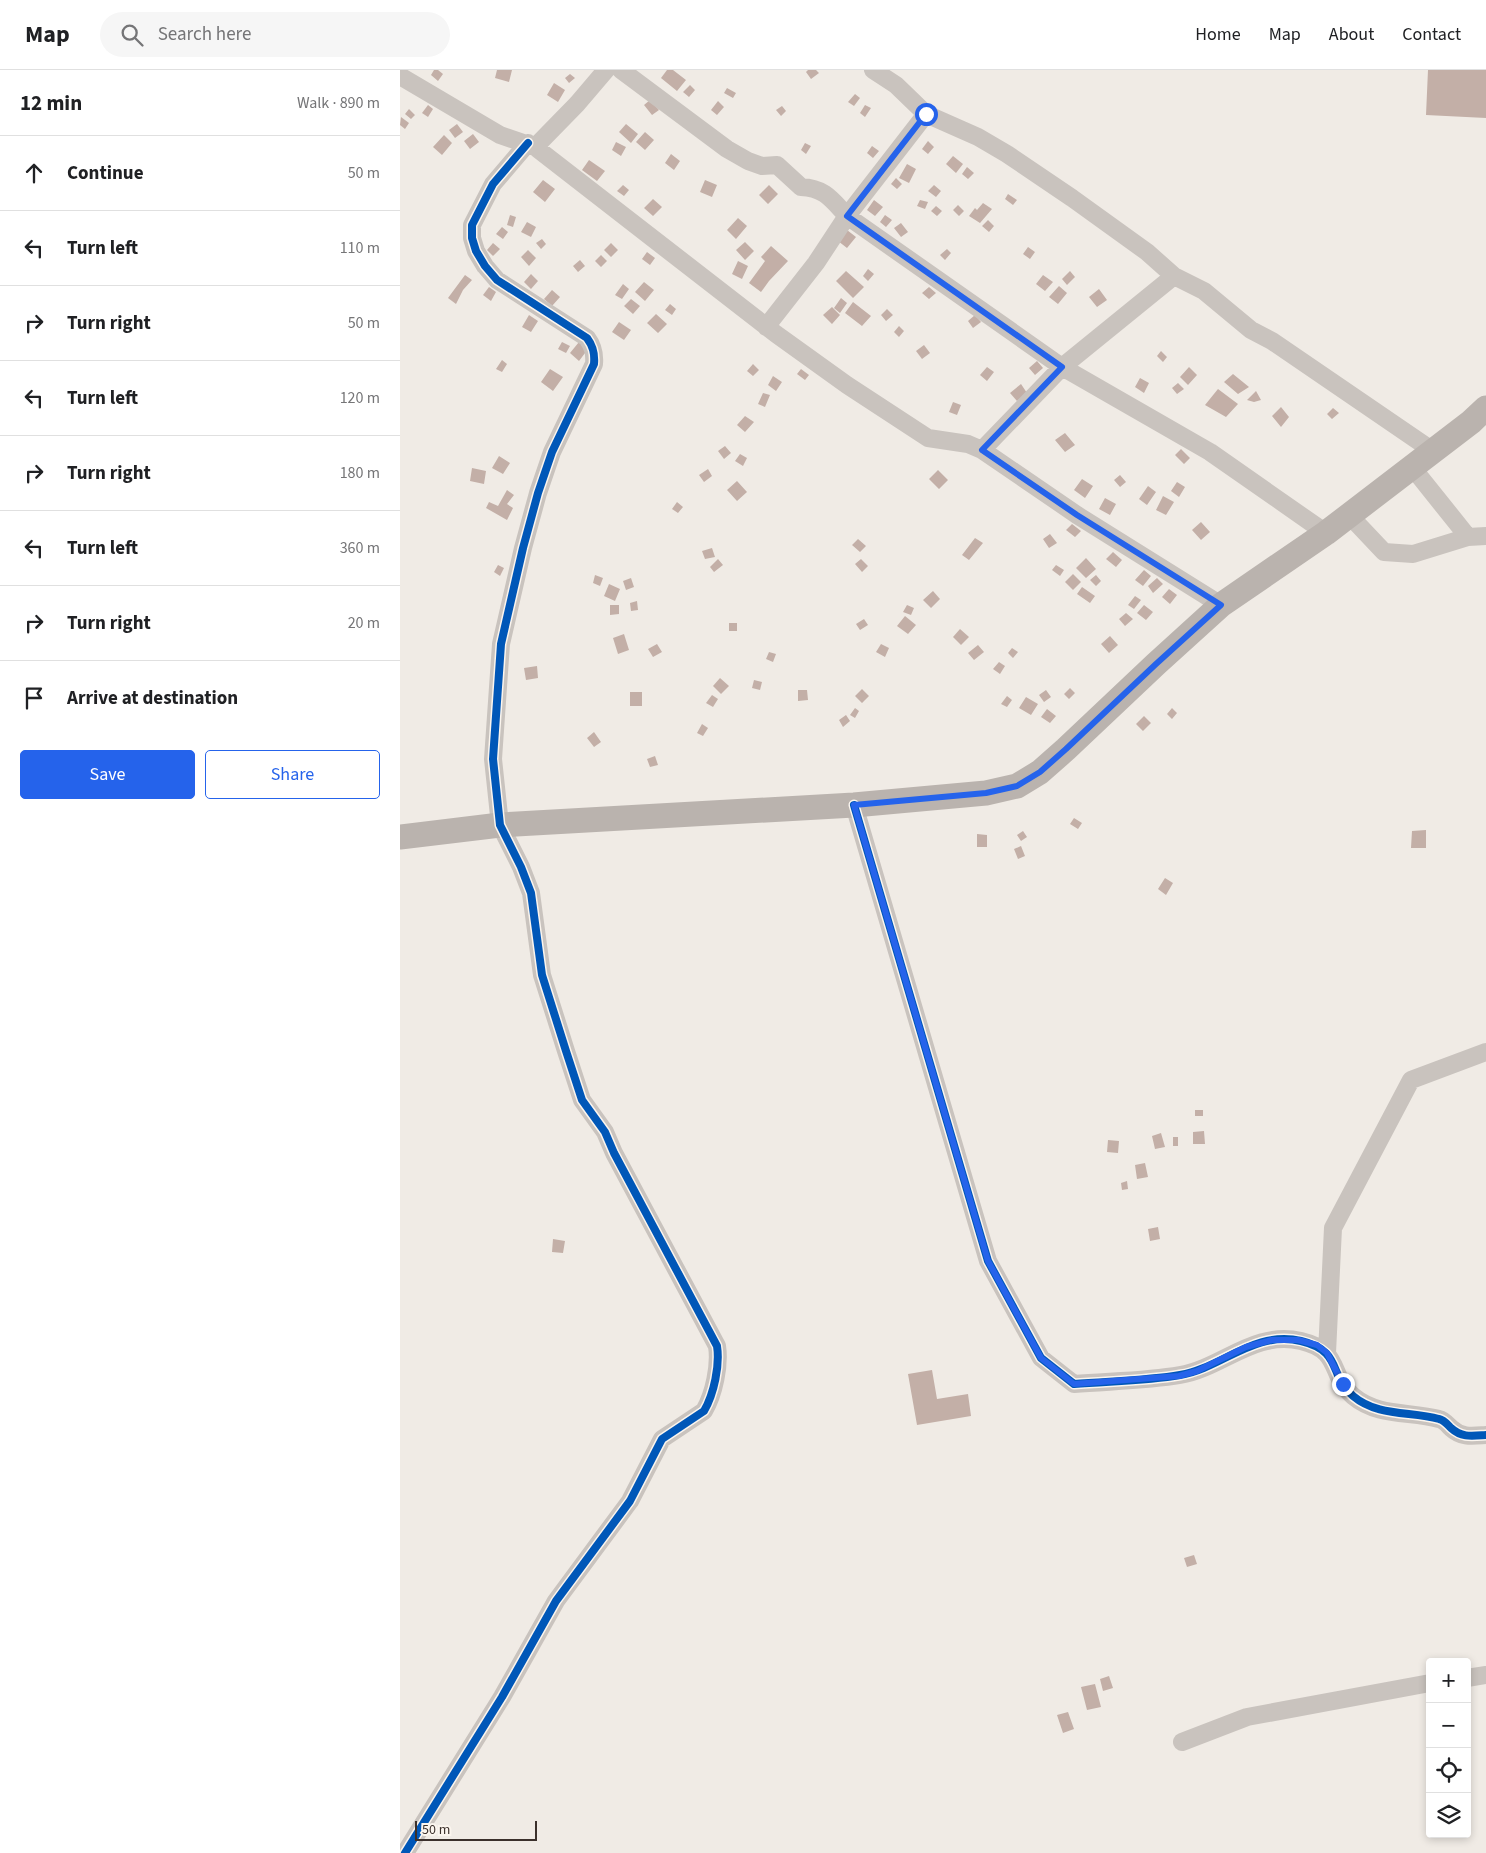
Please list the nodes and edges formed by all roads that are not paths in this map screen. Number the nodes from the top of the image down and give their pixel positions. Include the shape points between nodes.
1 (606, 70) edge
2 (621, 70) edge
3 (873, 70) edge
4 (400, 76) edge
5 (926, 114) junction
6 (531, 145) junction
7 (847, 216) junction
8 (1174, 276) junction
9 (766, 327) junction
10 (1062, 367) junction
11 (1483, 415) edge
12 (982, 450) junction
13 (1433, 451) junction
14 (1412, 467) junction
15 (1349, 516) junction
16 (1326, 533) junction
17 (1486, 536) edge
18 (1468, 537) junction
19 (1221, 605) junction
20 (854, 805) junction
21 (500, 825) junction
22 (400, 837) edge
23 (1486, 1052) edge
24 (1327, 1353) junction
25 (1486, 1435) edge
26 (1486, 1675) edge
27 (1471, 1677) edge
28 (1426, 1684) edge
29 (1182, 1742) dead end
30 (405, 1853) edge

1 - 6 street via 577,104
2 - 7 street via 728,149 762,166 783,168 801,187 820,190
3 - 5 street via 896,85
4 - 6 street via 500,135
5 - 7 street
5 - 8 street via 1007,154 1147,252
6 - 9 street
6 - 21 street via 493,184 472,225 472,238 476,251 497,280 586,338 595,353 594,364 552,452 538,493 501,644 494,759
7 - 9 street via 816,263
7 - 10 street
8 - 10 street
8 - 13 street via 1204,291 1251,330
9 - 12 street via 928,438 968,444
10 - 12 street
10 - 16 street via 1210,452
11 - 13 main road
12 - 19 street via 1077,515
13 - 14 main road
14 - 15 main road
14 - 18 street
15 - 16 main road
15 - 18 street via 1384,552 1413,554
16 - 19 main road
17 - 18 street
19 - 20 main road via 1066,749 1040,772 1017,786 986,793
20 - 21 main road
20 - 24 street via 988,1261 1041,1358 1074,1384 1179,1376 1197,1371 1246,1347 1272,1340 1298,1340 1317,1345
21 - 22 main road
21 - 30 street via 531,893 542,975 582,1100 605,1132 717,1346 719,1361 708,1404 662,1439 630,1501 556,1601 502,1697
23 - 24 street via 1411,1080 1333,1228
24 - 25 street via 1343,1384 1366,1405 1384,1412 1442,1419 1464,1436
26 - 27 street
28 - 29 street via 1246,1717

